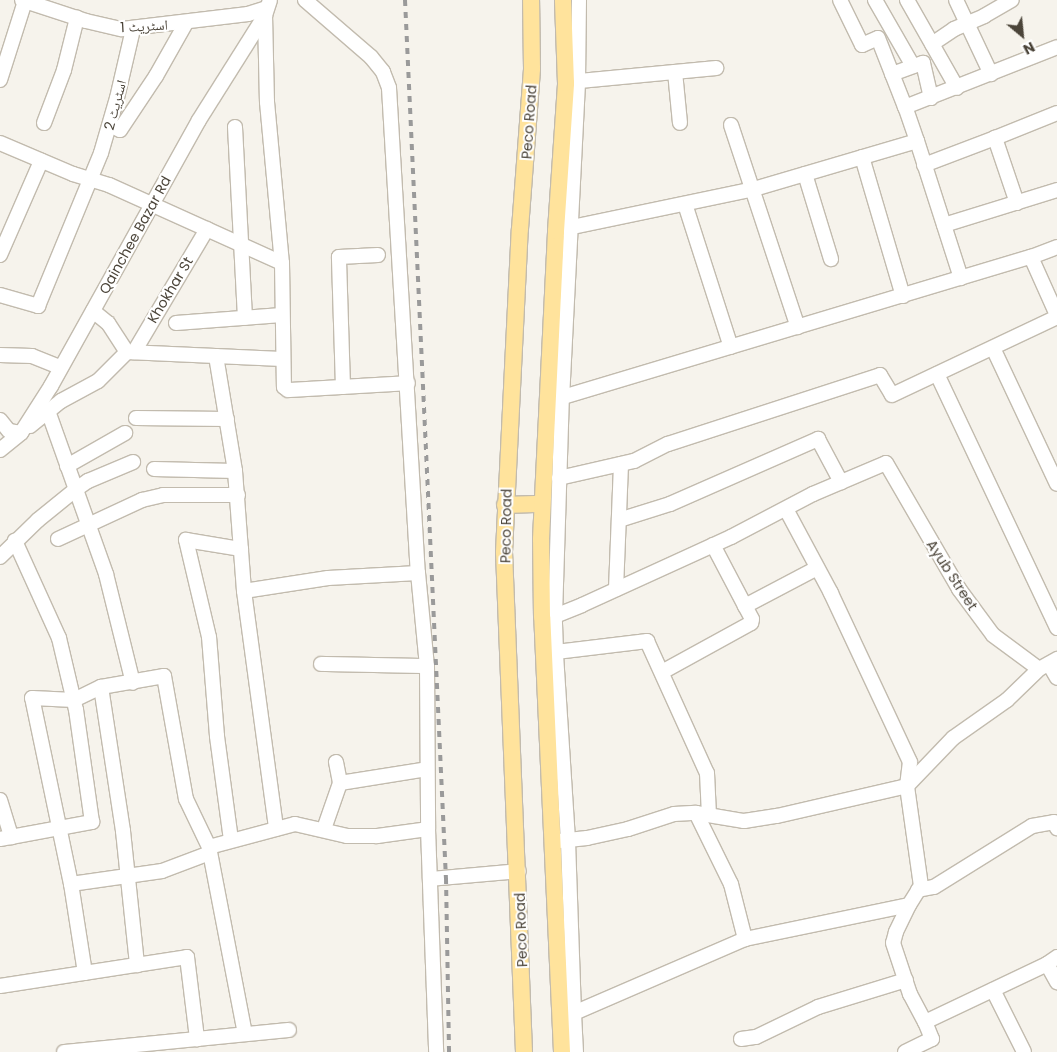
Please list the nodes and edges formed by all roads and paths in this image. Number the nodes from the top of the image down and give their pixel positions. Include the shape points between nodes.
1 (24, 0) edge
2 (305, 0) edge
3 (531, 0) edge
4 (563, 0) edge
5 (579, 0) edge
6 (840, 0) edge
7 (876, 0) edge
8 (907, 0) edge
9 (956, 0) edge
10 (1012, 0) edge
11 (267, 8) edge
12 (78, 18) junction
13 (966, 22) junction
14 (186, 23) junction
15 (133, 29) junction
16 (932, 44) junction
17 (1057, 47) edge
18 (912, 66) junction
19 (716, 68) dead end
20 (675, 72) junction
21 (892, 74) junction
22 (991, 74) junction
23 (0, 80) edge
24 (572, 82) junction
25 (957, 88) junction
26 (931, 98) junction
27 (904, 108) junction
28 (1057, 113) edge
29 (44, 123) dead end
30 (680, 123) dead end
31 (110, 124) junction
32 (731, 125) dead end
33 (235, 127) dead end
34 (995, 138) junction
35 (916, 141) junction
36 (0, 143) edge
37 (862, 157) junction
38 (41, 161) junction
39 (924, 165) junction
40 (805, 174) junction
41 (91, 180) junction
42 (754, 189) junction
43 (1057, 190) edge
44 (1016, 203) junction
45 (151, 204) junction
46 (685, 204) junction
47 (944, 225) junction
48 (572, 227) junction
49 (207, 228) junction
50 (556, 231) junction
51 (240, 244) junction
52 (1057, 247) edge
53 (0, 255) edge
54 (378, 255) dead end
55 (1032, 257) junction
56 (831, 259) dead end
57 (282, 263) junction
58 (961, 278) junction
59 (0, 294) edge
60 (903, 296) junction
61 (92, 311) junction
62 (282, 316) junction
63 (1057, 316) edge
64 (245, 318) junction
65 (176, 323) dead end
66 (798, 327) junction
67 (731, 347) junction
68 (993, 348) junction
69 (130, 352) junction
70 (0, 355) edge
71 (216, 356) junction
72 (282, 360) junction
73 (61, 368) junction
74 (937, 374) junction
75 (408, 383) junction
76 (343, 387) junction
77 (554, 400) junction
78 (48, 411) junction
79 (136, 418) dead end
80 (227, 419) junction
81 (0, 420) edge
82 (125, 432) dead end
83 (21, 433) junction
84 (0, 450) edge
85 (132, 462) dead end
86 (621, 464) junction
87 (67, 466) junction
88 (154, 469) dead end
89 (235, 471) junction
90 (559, 478) junction
91 (841, 482) junction
92 (1057, 484) edge
93 (75, 490) junction
94 (238, 495) junction
95 (542, 504) junction
96 (505, 505) junction
97 (786, 508) junction
98 (618, 520) junction
99 (88, 524) junction
100 (58, 539) dead end
101 (15, 541) junction
102 (712, 545) junction
103 (241, 549) junction
104 (0, 557) edge
105 (818, 568) junction
106 (418, 573) junction
107 (616, 589) junction
108 (244, 590) junction
109 (745, 606) junction
110 (549, 616) junction
111 (1057, 628) edge
112 (556, 652) junction
113 (321, 664) dead end
114 (1048, 664) edge
115 (427, 666) junction
116 (662, 672) junction
117 (1057, 678) edge
118 (133, 683) junction
119 (101, 687) junction
120 (74, 700) junction
121 (336, 762) dead end
122 (428, 769) junction
123 (340, 783) junction
124 (907, 786) junction
125 (0, 800) edge
126 (703, 814) junction
127 (58, 828) junction
128 (1057, 828) edge
129 (276, 829) junction
130 (324, 829) junction
131 (428, 829) junction
132 (6, 838) edge
133 (231, 840) junction
134 (561, 841) junction
135 (209, 850) junction
136 (519, 871) junction
137 (127, 876) junction
138 (430, 879) junction
139 (70, 884) junction
140 (918, 890) junction
141 (909, 905) junction
142 (745, 939) junction
143 (1052, 960) edge
144 (137, 965) junction
145 (85, 973) junction
146 (906, 980) junction
147 (1057, 982) edge
148 (0, 986) edge
149 (993, 990) junction
150 (574, 1012) junction
151 (925, 1022) junction
152 (289, 1030) dead end
153 (245, 1034) junction
154 (197, 1039) junction
155 (741, 1039) dead end
156 (64, 1052) edge
157 (436, 1052) edge
158 (524, 1052) edge
159 (562, 1052) edge
160 (576, 1052) edge
161 (905, 1052) edge
162 (1024, 1052) edge

1 - 12 street, اسٹریٹ 1
1 - 23 street
2 - 75 street via 371,56 383,72 389,88
3 - 96 main road, Peco Road via 532,68
4 - 24 main road
5 - 24 street
6 - 21 street via 862,45 878,38
7 - 18 street
8 - 16 street
9 - 13 street
10 - 13 street
11 - 14 street, اسٹریٹ 1
11 - 45 street, Qainchee Bazar Rd
11 - 57 street via 267,102
12 - 15 street, اسٹریٹ 1 via 122,30
12 - 29 street via 64,70
13 - 16 street
13 - 22 street
14 - 15 street, اسٹریٹ 1
14 - 31 street via 120,130
15 - 31 street, اسٹریٹ 2
16 - 25 street
17 - 22 street
18 - 21 street
18 - 26 street via 924,63
19 - 20 street
20 - 24 street
20 - 30 street
21 - 27 street
22 - 25 street
24 - 48 street
24 - 50 main road
25 - 26 street
26 - 27 street
27 - 35 street
28 - 34 street
31 - 41 street, اسٹریٹ 2
32 - 42 street
33 - 51 street
34 - 39 street
34 - 44 street
35 - 37 street
35 - 39 street
36 - 38 street
37 - 40 street
37 - 60 street
38 - 41 street
38 - 53 street
39 - 47 street
40 - 42 street
40 - 56 street
41 - 45 street
41 - 59 street, اسٹریٹ 2 via 38,306
42 - 46 street
42 - 66 street
43 - 44 street
44 - 47 street
45 - 49 street
45 - 61 street, Qainchee Bazar Rd
46 - 48 street
46 - 67 street
47 - 58 street
48 - 50 street
48 - 77 street
49 - 51 street
49 - 69 street, Khokhar St
50 - 77 main road
51 - 57 street
51 - 64 street
52 - 55 street
54 - 76 street via 338,257
55 - 58 street
55 - 63 street
57 - 62 street
58 - 60 street
60 - 66 street
61 - 69 street via 108,323
61 - 73 street, Qainchee Bazar Rd
62 - 64 street
62 - 72 street
63 - 68 street
64 - 65 street
66 - 67 street
67 - 77 street
68 - 74 street
68 - 92 street
69 - 71 street
69 - 78 street, Khokhar St via 98,381
70 - 73 street via 32,356
71 - 72 street
71 - 80 street
72 - 76 street via 285,389
73 - 83 street, Qainchee Bazar Rd
74 - 86 street via 892,396 880,375 668,444 634,462
74 - 111 street
75 - 76 street
75 - 106 street
77 - 90 street
77 - 95 main road
78 - 83 street, Khokhar St
78 - 87 street
79 - 80 street
80 - 89 street
81 - 83 street via 9,431
82 - 87 street
83 - 84 street, Qainchee Bazar Rd
85 - 93 street
86 - 90 street
86 - 98 street
87 - 93 street
88 - 89 street
89 - 94 street
90 - 110 street
91 - 97 street
91 - 98 street via 818,439 670,504
91 - 114 street, Ayub Street via 886,463 959,589 993,635
93 - 99 street
93 - 101 street
94 - 99 street via 163,494
94 - 103 street
95 - 96 main road
95 - 110 main road
96 - 136 main road, Peco Road via 504,552
97 - 102 street
97 - 105 street
98 - 107 street
99 - 100 street
99 - 118 street via 106,574
101 - 104 street
101 - 120 street via 59,638
102 - 107 street
102 - 109 street
103 - 108 street
103 - 133 street via 186,540 209,638 217,736
105 - 109 street
105 - 124 street via 910,762
106 - 108 street via 328,578
106 - 115 street
107 - 110 street
108 - 129 street
109 - 116 street via 752,619 750,623
110 - 112 street
110 - 134 main road
112 - 116 street via 647,641
112 - 134 street
113 - 115 street
114 - 117 street
114 - 124 street via 1007,700 953,738
115 - 122 street
116 - 126 street via 707,773
118 - 119 street
118 - 135 street via 164,676 186,799
119 - 120 street
119 - 137 street
120 - 127 street via 92,822
120 - 127 street via 32,698
121 - 123 street
122 - 123 street
122 - 131 street
123 - 130 street
124 - 126 street via 744,821
124 - 140 street
125 - 132 street
126 - 134 street via 674,814 628,829
126 - 142 street via 731,884
127 - 132 street
127 - 139 street
128 - 140 street via 1054,822 1032,826 934,887
129 - 130 street via 295,824
129 - 133 street
130 - 131 street via 346,836 377,836
131 - 138 street
133 - 135 street
134 - 150 street
134 - 159 main road
135 - 137 street via 162,871
135 - 153 street
136 - 138 street
136 - 158 main road, Peco Road
137 - 139 street
137 - 144 street
138 - 157 street
139 - 145 street
140 - 141 street
141 - 142 street
141 - 146 street via 893,943
142 - 150 street
143 - 147 street
143 - 149 street
144 - 145 street
144 - 154 street via 187,957
145 - 148 street
146 - 151 street
146 - 155 street via 818,1007 756,1037
149 - 151 street
149 - 162 street
150 - 160 street
151 - 161 street via 932,1039
152 - 153 street
153 - 154 street
154 - 156 street

